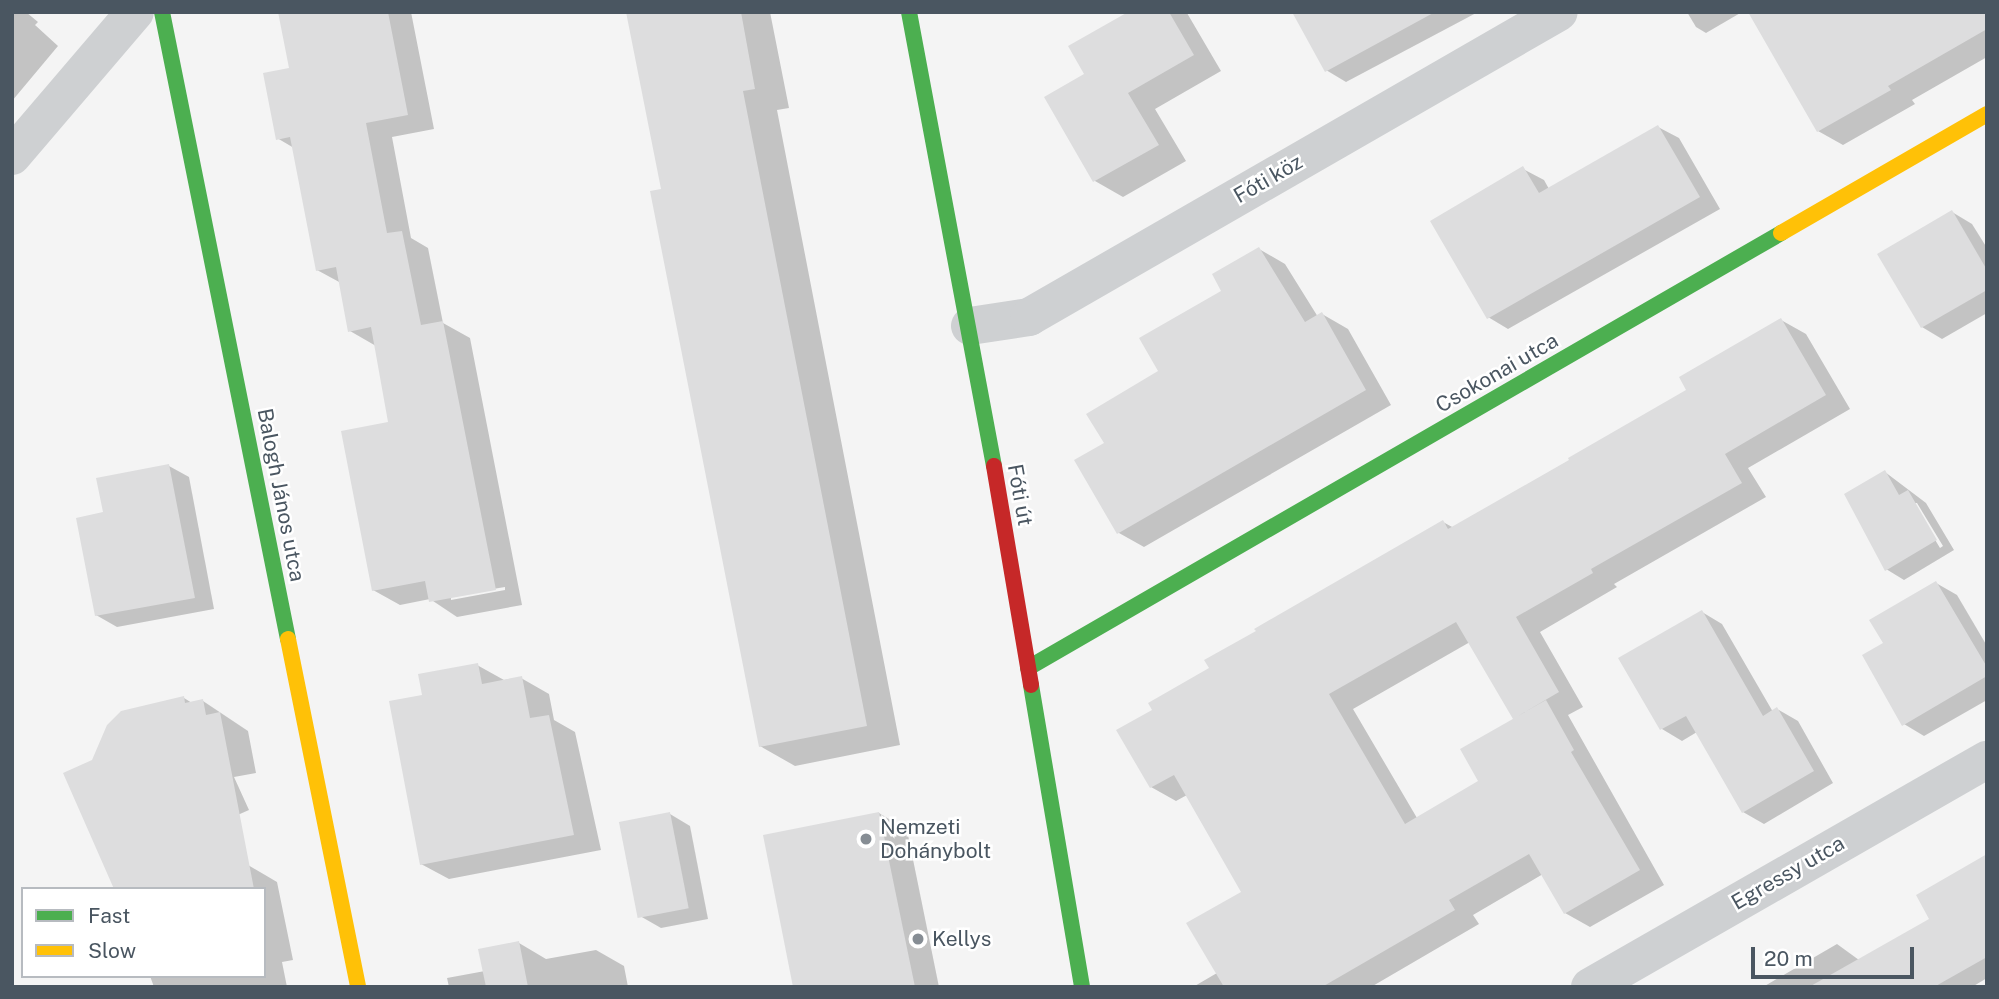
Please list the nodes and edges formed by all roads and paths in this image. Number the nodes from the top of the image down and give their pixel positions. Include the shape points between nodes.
1 (135, 12) edge
2 (162, 12) edge
3 (909, 12) edge
4 (1559, 12) edge
5 (1987, 114) edge
6 (12, 156) edge
7 (970, 326) junction
8 (1028, 668) junction
9 (1987, 760) edge
10 (358, 987) edge
11 (1082, 987) edge
12 (1590, 987) edge

1 - 6 street
2 - 10 street, Balogh János utca
3 - 7 street, Fóti út
4 - 7 street, Fóti köz via 1029,317
5 - 8 street, Csokonai utca
7 - 8 street, Fóti út
8 - 11 street, Fóti út
9 - 12 street, Egressy utca

